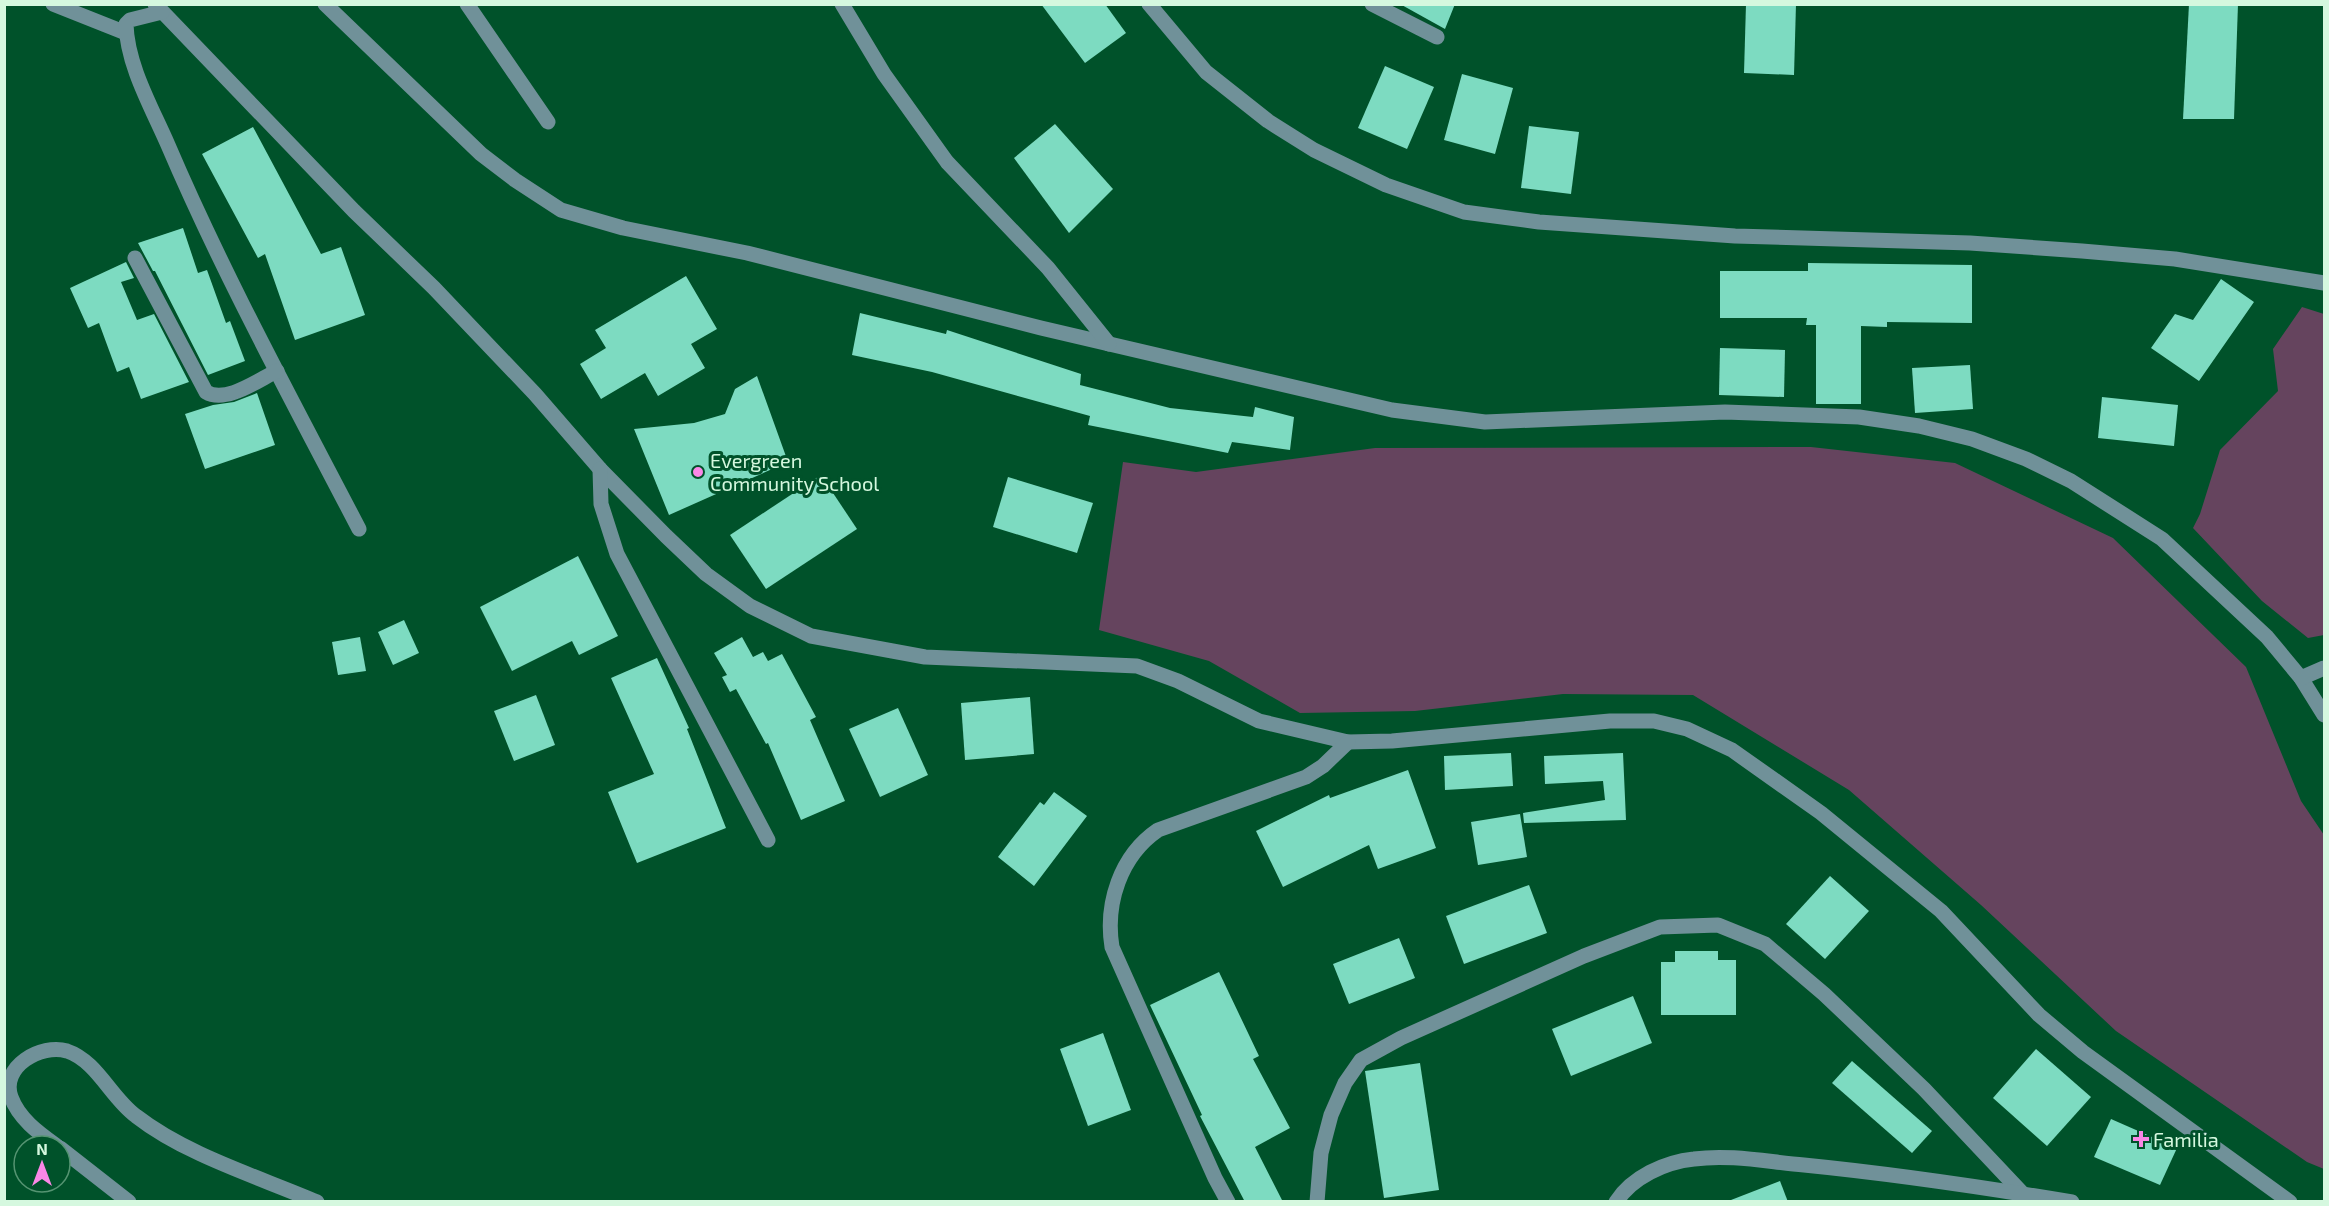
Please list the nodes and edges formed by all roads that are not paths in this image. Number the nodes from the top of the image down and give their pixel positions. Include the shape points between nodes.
1 (53, 4) edge
2 (326, 4) edge
3 (467, 4) edge
4 (842, 4) edge
5 (1149, 4) edge
6 (1372, 4) edge
7 (158, 8) edge
8 (126, 33) junction
9 (1437, 37) dead end
10 (548, 122) dead end
11 (135, 258) dead end
12 (2325, 283) edge
13 (1109, 344) junction
14 (277, 371) junction
15 (600, 469) junction
16 (359, 529) dead end
17 (2325, 668) edge
18 (2301, 678) junction
19 (2325, 715) edge
20 (1348, 742) junction
21 (768, 840) dead end
22 (41, 1134) edge
23 (72, 1158) edge
24 (2023, 1194) junction
25 (129, 1202) edge
26 (317, 1202) edge
27 (1228, 1202) edge
28 (1317, 1202) edge
29 (1616, 1202) edge
30 (2072, 1202) edge
31 (2290, 1202) edge

1 - 8 street
2 - 13 street via 481,154 561,210
3 - 10 street
4 - 13 street via 884,74 947,162 1048,268
5 - 12 street via 1206,72 1268,122 1314,150 1386,185 1464,212 1539,222 1735,236 2082,250 2175,259
6 - 9 street
7 - 8 street via 127,22
7 - 15 street via 434,288
8 - 14 street via 137,72 189,193
11 - 14 street via 206,392 214,397 224,396
13 - 18 street via 1392,410 1485,422 1725,412 1800,414 1869,418 1972,439 2071,481 2162,539 2240,610
14 - 16 street
15 - 20 street via 706,574 750,606 811,636 925,657 1137,666 1178,681 1259,721
15 - 21 street via 601,504 617,554
17 - 18 street
18 - 19 street
20 - 27 street via 1306,777 1158,830 1133,855 1113,892 1108,923 1112,947
20 - 31 street via 1610,721 1654,721 1707,737 1732,750 1821,813 1891,869 1941,911 2039,1015 2083,1052
22 - 26 street via 29,1125 10,1095 13,1072 27,1057 46,1050 65,1050 82,1058 134,1115 167,1137
23 - 25 street
24 - 28 street via 1924,1089 1824,994 1765,944 1718,925 1660,927 1584,956 1401,1038 1361,1060 1345,1083 1331,1115 1321,1153
24 - 29 street via 1893,1174 1734,1158 1694,1159 1667,1165 1644,1176
24 - 30 street

